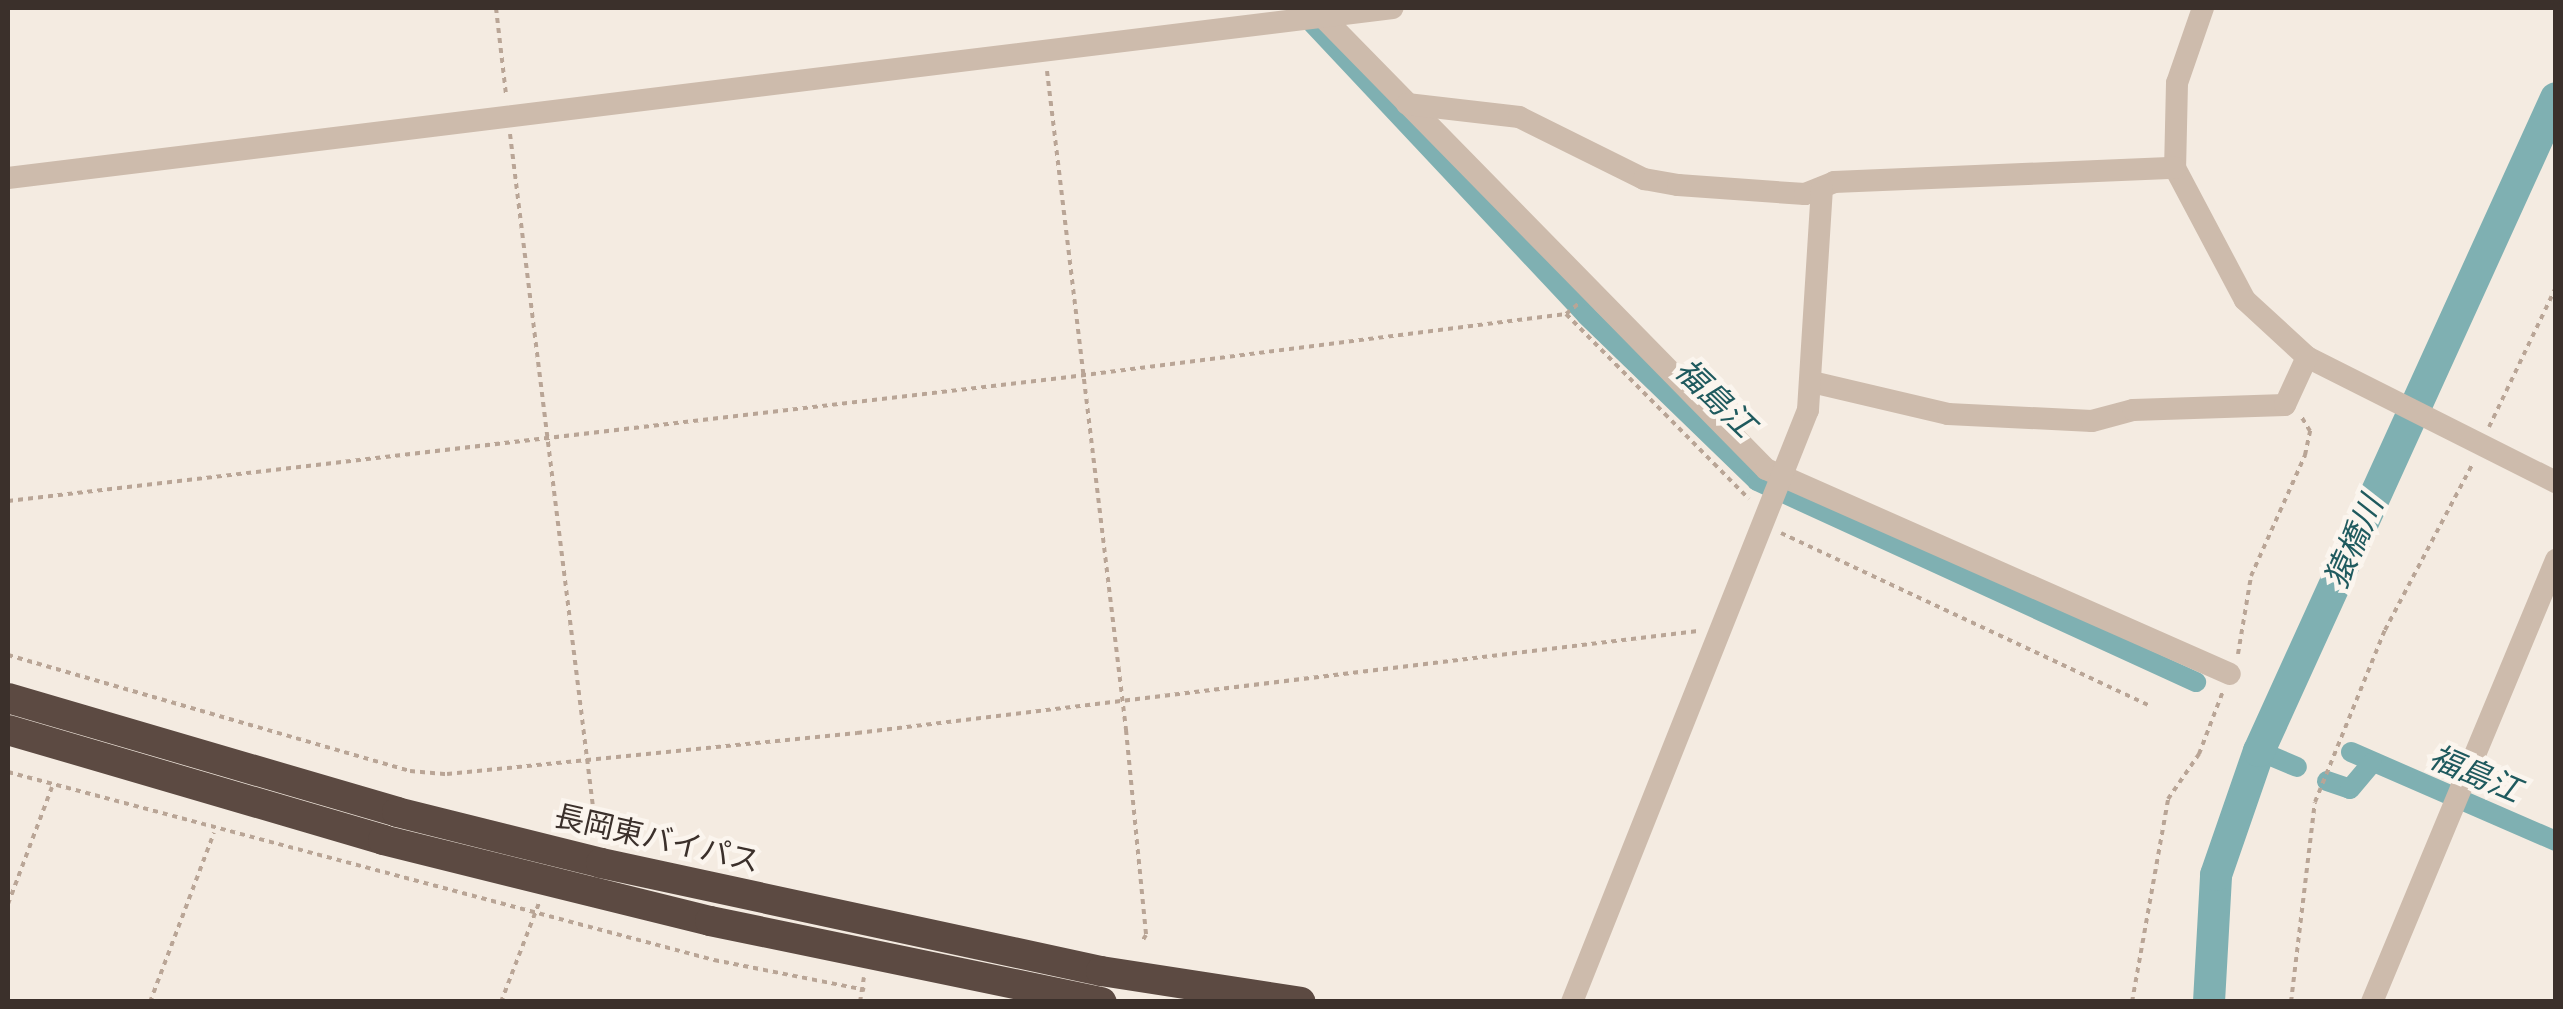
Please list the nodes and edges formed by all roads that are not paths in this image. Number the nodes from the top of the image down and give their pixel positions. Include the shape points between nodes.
1 (1393, 8) edge
2 (2202, 8) edge
3 (1318, 12) edge
4 (1407, 104) junction
5 (2175, 168) junction
6 (8, 178) edge
7 (1822, 187) junction
8 (2306, 358) junction
9 (1812, 382) junction
10 (1780, 478) junction
11 (2556, 482) edge
12 (2556, 560) edge
13 (2230, 674) road end
14 (8, 698) edge
15 (8, 730) edge
16 (1102, 1002) edge
17 (1302, 1002) edge
18 (1572, 1002) edge
19 (2372, 1002) edge

1 - 3 street
2 - 5 street via 2177,84
3 - 4 street
3 - 6 street via 1044,52
4 - 7 street via 1518,118 1644,179 1786,194
4 - 10 street via 1590,295
5 - 7 street
5 - 8 street via 2246,300
7 - 9 street
8 - 9 street via 2285,405 2134,410 2060,421 1948,414
8 - 11 street
9 - 10 street
10 - 13 street
10 - 18 street
12 - 19 street
14 - 17 highway, 長岡東バイパス via 601,864 1102,971
15 - 16 highway via 383,840 710,921

